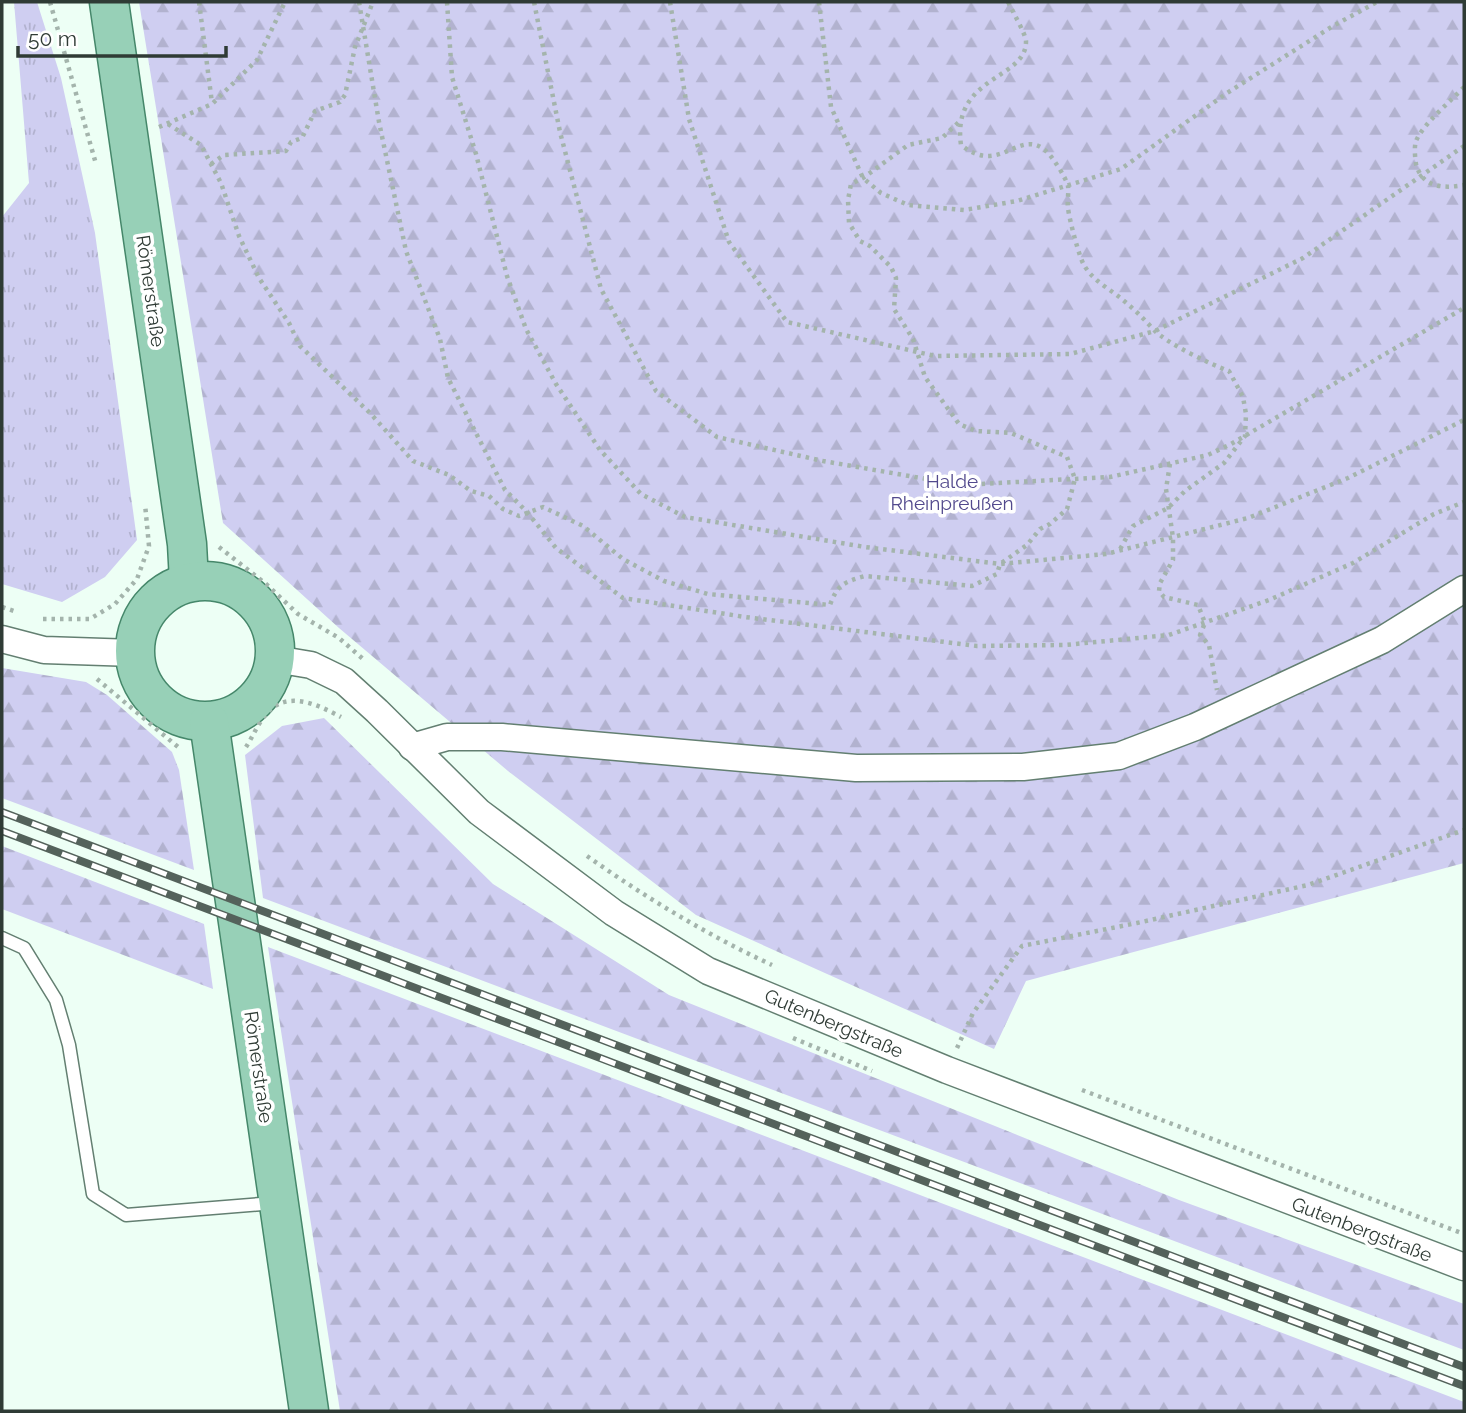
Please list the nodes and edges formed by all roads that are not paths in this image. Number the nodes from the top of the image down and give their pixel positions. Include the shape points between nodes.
1 (109, 2) edge
2 (188, 562) junction
3 (1464, 589) edge
4 (2, 639) edge
5 (134, 653) junction
6 (275, 659) junction
7 (202, 743) junction
8 (412, 747) junction
9 (2, 938) edge
10 (278, 1203) junction
11 (1464, 1268) edge
12 (309, 1411) edge

1 - 2 main road, Römerstraße
2 - 5 main road via 173,587 144,615
2 - 6 main road via 214,581 253,599 267,617
3 - 8 street via 1381,640 1227,713 1119,756 1023,767 856,768 502,737 447,737
4 - 5 street via 44,650
5 - 7 main road via 138,676 149,695 166,710 187,719
6 - 7 main road via 271,678 260,695
6 - 8 street, Gutenbergstraße via 311,665 344,681
7 - 10 main road, Römerstraße
8 - 11 street, Gutenbergstraße via 479,812 530,851 614,913 708,971 947,1070
9 - 10 lane via 24,948 56,1000 69,1045 93,1194 126,1215
10 - 12 main road, Römerstraße

